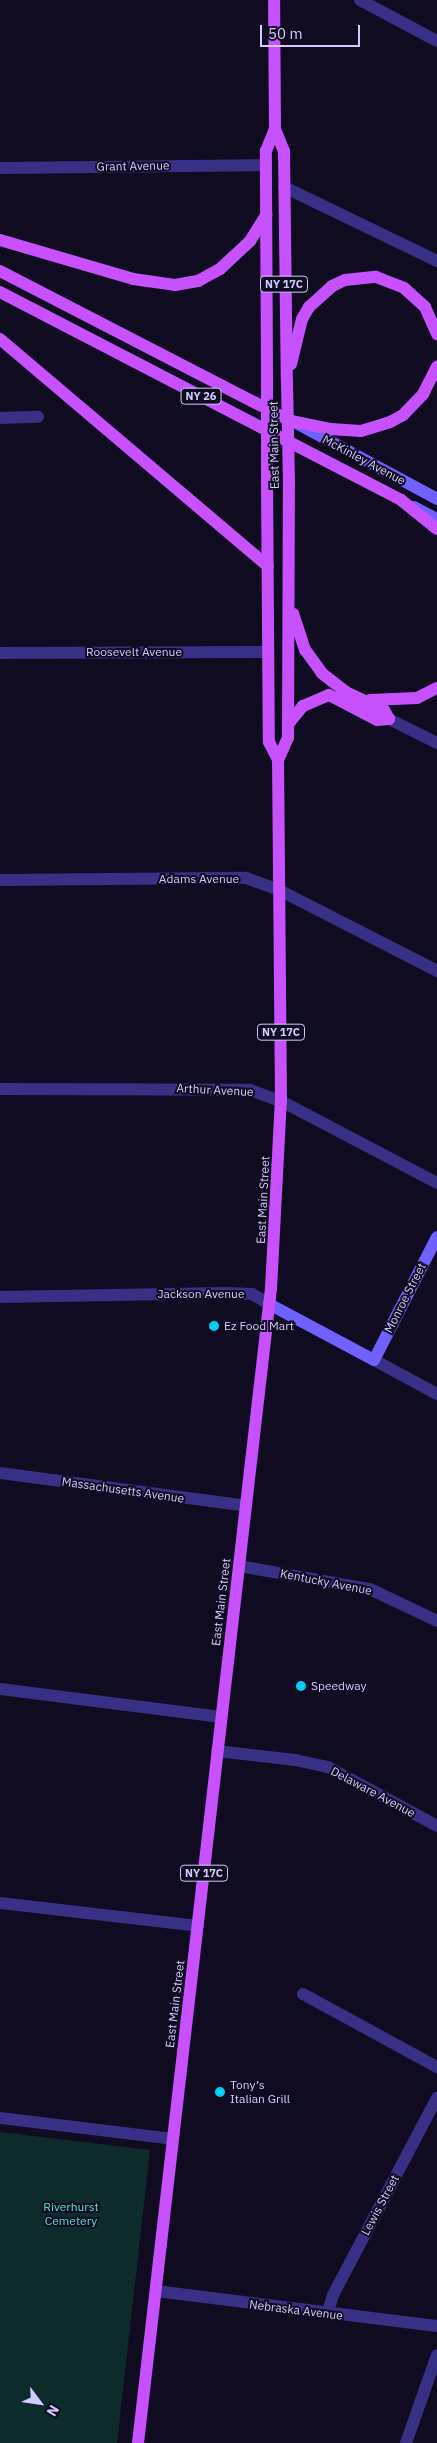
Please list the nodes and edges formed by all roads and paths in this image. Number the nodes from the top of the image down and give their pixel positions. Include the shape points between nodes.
1 (274, 0) edge
2 (360, 0) edge
3 (437, 40) edge
4 (274, 128) junction
5 (266, 165) junction
6 (0, 168) edge
7 (284, 188) junction
8 (266, 215) junction
9 (0, 240) edge
10 (437, 261) edge
11 (0, 271) edge
12 (0, 292) edge
13 (437, 334) edge
14 (0, 339) edge
15 (437, 366) edge
16 (287, 381) junction
17 (38, 417) dead end
18 (0, 418) edge
19 (291, 421) junction
20 (437, 499) edge
21 (401, 500) junction
22 (437, 519) edge
23 (437, 529) edge
24 (268, 566) junction
25 (290, 604) junction
26 (268, 652) junction
27 (0, 653) edge
28 (437, 688) edge
29 (361, 698) junction
30 (388, 719) junction
31 (288, 723) junction
32 (437, 743) edge
33 (278, 760) junction
34 (0, 880) edge
35 (279, 890) junction
36 (437, 971) edge
37 (0, 1090) edge
38 (281, 1101) junction
39 (437, 1183) edge
40 (437, 1237) edge
41 (0, 1297) edge
42 (269, 1304) junction
43 (374, 1360) junction
44 (437, 1394) edge
45 (0, 1473) edge
46 (246, 1506) junction
47 (239, 1566) junction
48 (437, 1621) edge
49 (0, 1689) edge
50 (221, 1717) junction
51 (218, 1751) junction
52 (437, 1826) edge
53 (0, 1903) edge
54 (198, 1926) junction
55 (303, 1994) dead end
56 (437, 2068) edge
57 (437, 2098) edge
58 (0, 2118) edge
59 (173, 2139) junction
60 (156, 2291) junction
61 (327, 2314) junction
62 (437, 2326) edge
63 (437, 2355) edge
64 (138, 2443) edge
65 (406, 2443) edge

1 - 4 main road, East Main Street / NY 17C
2 - 3 street
4 - 5 main road, East Main Street / NY 17C via 266,150
4 - 7 main road, East Main Street / NY 17C via 284,150
5 - 6 street, Grant Avenue
5 - 8 main road, East Main Street / NY 17C
7 - 10 street
7 - 16 main road, East Main Street / NY 17C
8 - 9 main road via 250,241 220,269 198,281 175,285 133,279
8 - 24 main road, East Main Street / NY 17C, bridge
11 - 19 main road
12 - 21 main road, NY 26
13 - 16 main road via 425,307 404,288 376,277 345,280 319,296 302,319
14 - 24 main road
15 - 19 main road via 423,394 403,415 390,422 361,431
16 - 25 main road, East Main Street / NY 17C, bridge
17 - 18 street
19 - 20 street, McKinley Avenue
21 - 22 street, McKinley Avenue
21 - 23 main road, NY 26
24 - 26 main road, East Main Street / NY 17C
25 - 29 main road via 312,662 346,692
25 - 31 main road, East Main Street / NY 17C
26 - 27 street, Roosevelt Avenue
26 - 33 main road, East Main Street / NY 17C via 269,742
28 - 29 main road via 418,698 395,701
29 - 30 main road via 384,710
30 - 31 main road via 377,720 328,695 303,706
30 - 32 street
31 - 33 main road, East Main Street / NY 17C via 288,738
33 - 35 main road, East Main Street / NY 17C
34 - 35 street, Adams Avenue via 246,878
35 - 36 street, Adams Avenue
35 - 38 main road, East Main Street / NY 17C
37 - 38 street, Arthur Avenue via 250,1090
38 - 39 street, Arthur Avenue
38 - 42 main road, East Main Street / NY 17C via 279,1181
40 - 43 street, Monroe Street
41 - 42 street, Jackson Avenue via 226,1293 252,1294
42 - 43 street, Jackson Avenue
42 - 46 main road, East Main Street / NY 17C
43 - 44 street, Jackson Avenue
45 - 46 street, Massachusetts Avenue
46 - 47 main road, East Main Street / NY 17C
47 - 48 street, Kentucky Avenue via 370,1589
47 - 50 main road, East Main Street / NY 17C
49 - 50 street
50 - 51 main road, East Main Street / NY 17C
51 - 52 street, Delaware Avenue via 328,1767
51 - 54 main road, East Main Street / NY 17C
53 - 54 street
54 - 59 main road, East Main Street / NY 17C
55 - 56 street
57 - 61 street, Lewis Street via 333,2295
58 - 59 street
59 - 60 main road, East Main Street / NY 17C
60 - 61 street, Nebraska Avenue
60 - 64 main road, East Main Street / NY 17C
61 - 62 street, Nebraska Avenue
63 - 65 street

